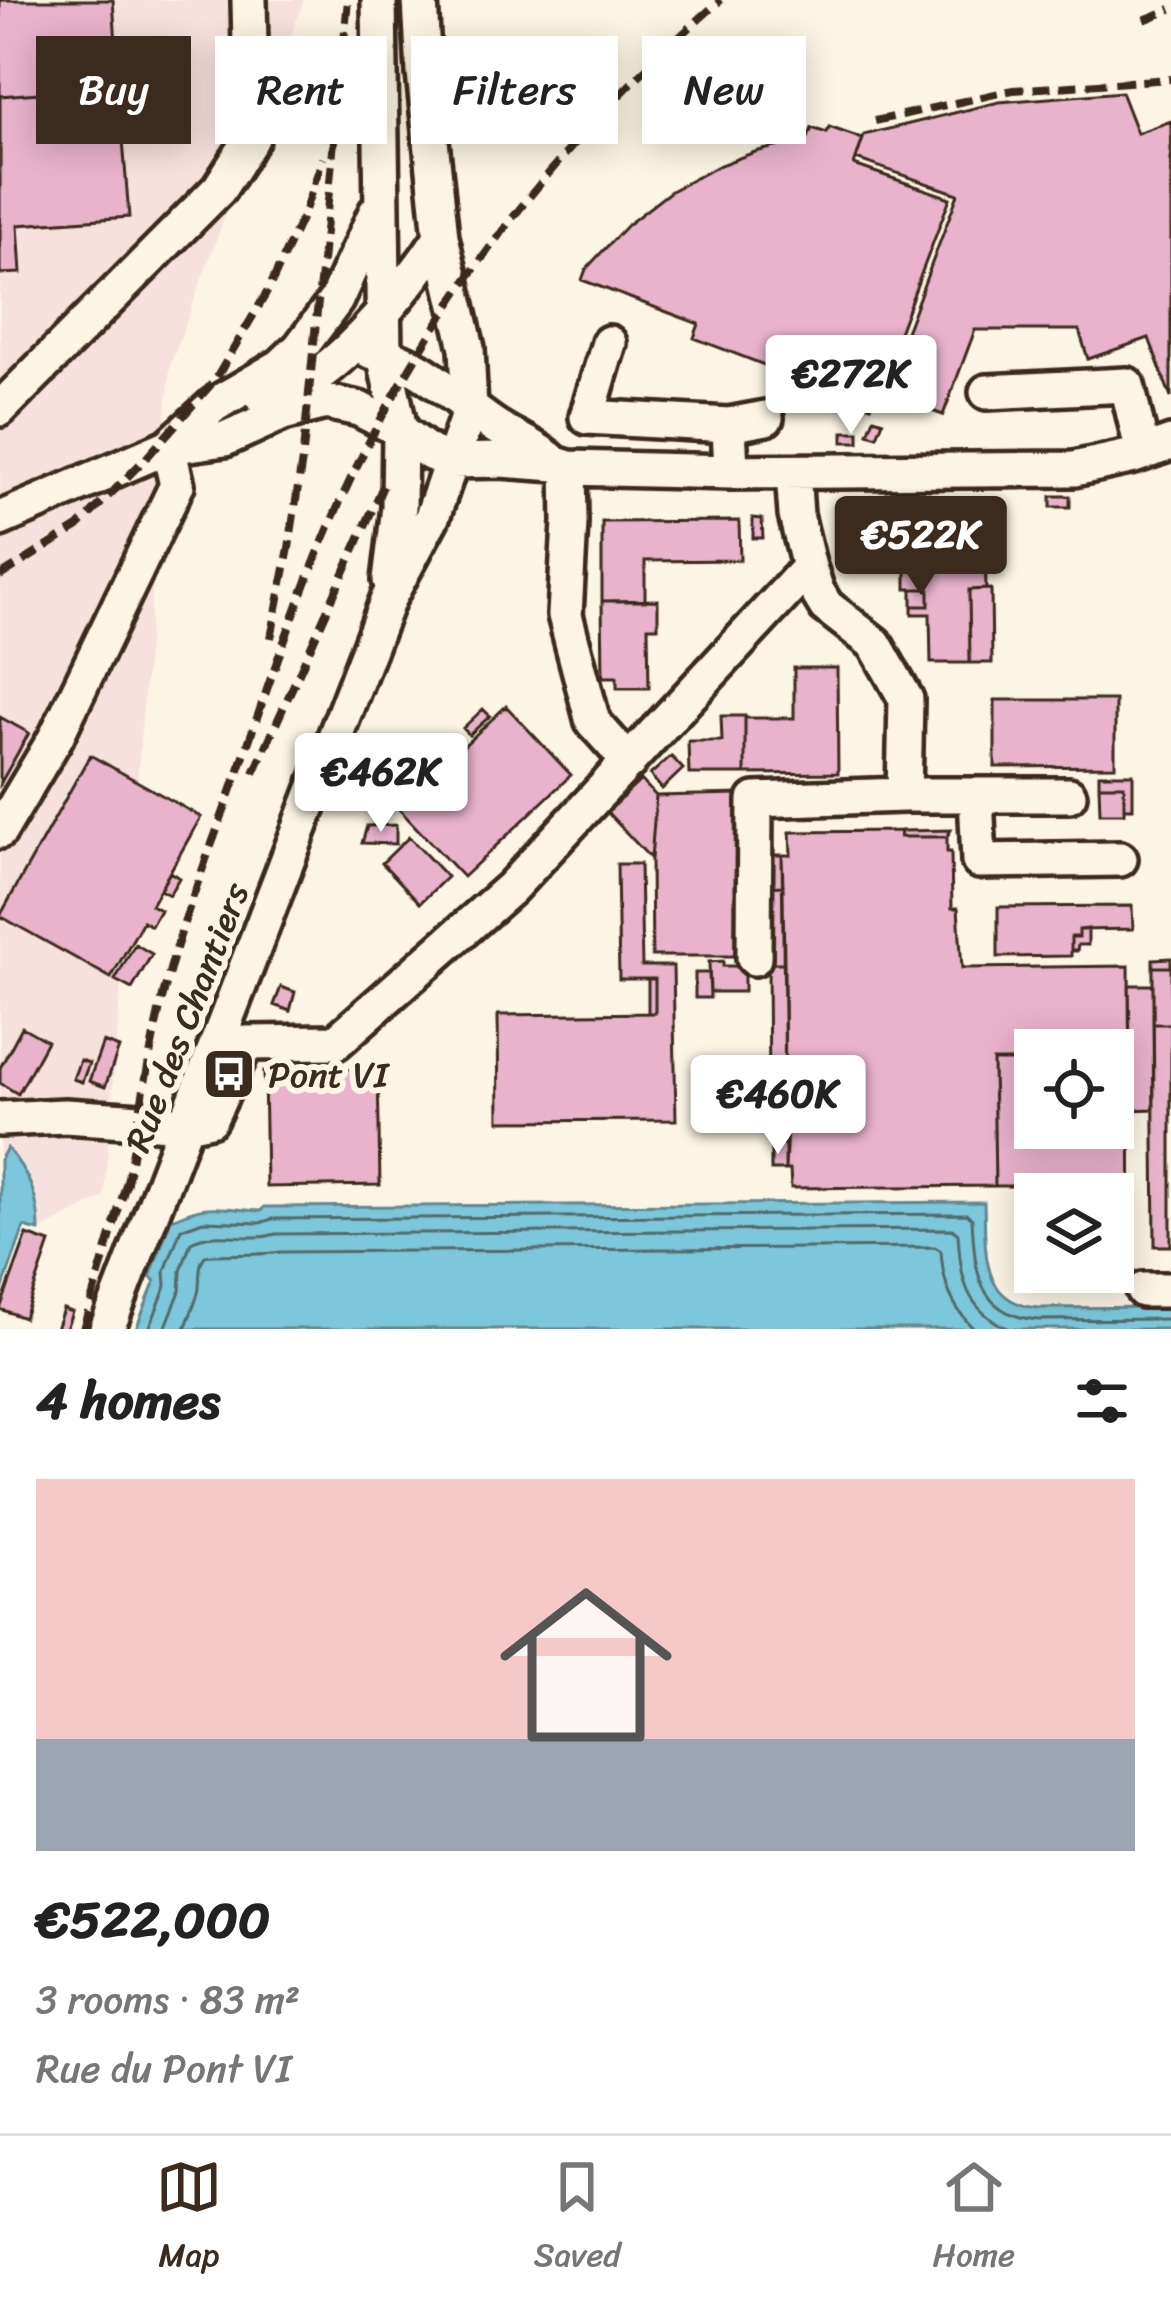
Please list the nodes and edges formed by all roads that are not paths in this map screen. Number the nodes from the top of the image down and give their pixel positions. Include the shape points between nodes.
1 (249, 0) edge
2 (379, 0) edge
3 (420, 0) edge
4 (380, 202) junction
5 (441, 237) junction
6 (382, 310) junction
7 (609, 343) dead end
8 (349, 349) junction
9 (385, 354) junction
10 (280, 366) junction
11 (987, 392) dead end
12 (0, 409) edge
13 (470, 409) junction
14 (766, 418) dead end
15 (729, 425) junction
16 (400, 430) junction
17 (168, 447) junction
18 (1157, 448) edge
19 (451, 461) junction
20 (563, 466) junction
21 (731, 472) junction
22 (793, 472) junction
23 (399, 507) junction
24 (0, 519) edge
25 (809, 567) junction
26 (388, 599) junction
27 (629, 762) junction
28 (904, 795) junction
29 (976, 795) junction
30 (1069, 795) dead end
31 (0, 831) edge
32 (1120, 859) dead end
33 (754, 958) dead end
34 (0, 1119) edge
35 (186, 1124) junction
36 (108, 1328) edge

1 - 12 street via 252,138 219,189
2 - 4 street, Rue des Chantiers
3 - 5 street, Rue des Chantiers
4 - 6 street, Rue des Chantiers
4 - 10 street via 335,300
5 - 6 street
5 - 13 street, Rue des Chantiers via 467,347
6 - 8 street
6 - 9 street, Rue des Chantiers
7 - 15 street via 586,418
8 - 9 street
8 - 10 street
8 - 17 street via 310,380
9 - 13 street via 423,371
9 - 16 street, Rue des Chantiers
10 - 17 street via 214,405
11 - 18 street via 1127,385
13 - 19 street, Rue des Chantiers
13 - 20 street
14 - 15 street
15 - 21 street
16 - 17 street via 326,402 225,439
16 - 19 street
16 - 23 street, Rue des Chantiers
17 - 24 street
17 - 31 street via 177,484 56,737
18 - 22 street via 1074,469
19 - 20 street
19 - 23 street
19 - 26 street, Rue des Chantiers via 423,538
20 - 21 street
20 - 27 street via 570,522 565,615 593,722
21 - 22 street
22 - 25 street
23 - 26 street, Rue des Chantiers
25 - 27 street
25 - 28 street via 826,606 875,644 906,699
26 - 35 street, Rue des Chantiers
27 - 35 street via 512,888 336,1042 246,1043 210,1119
28 - 29 street
28 - 33 street via 755,800
29 - 30 street
29 - 32 street via 979,861
34 - 35 street
35 - 36 street, Rue des Chantiers

